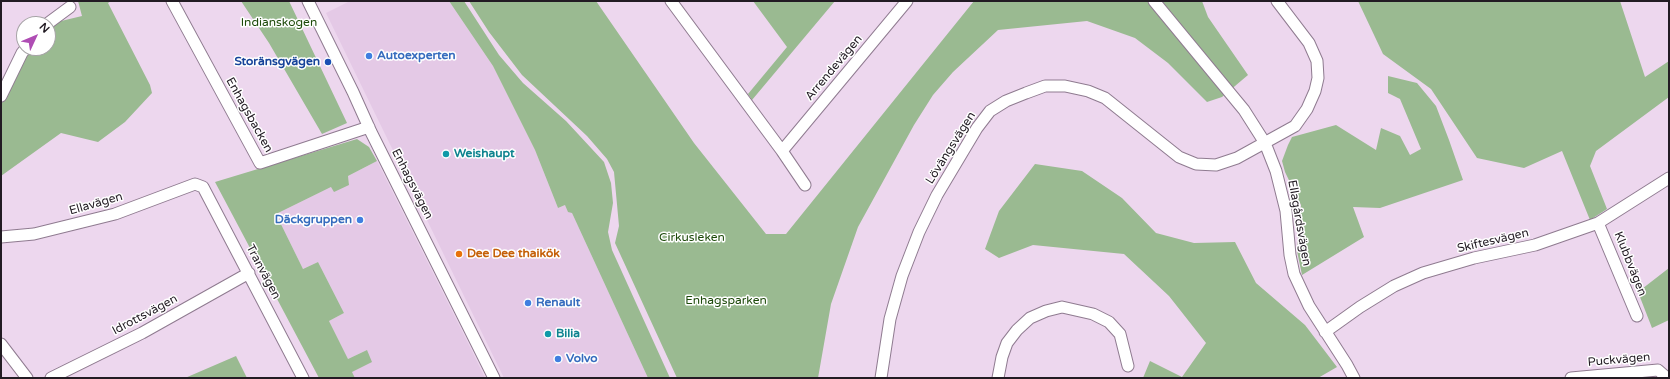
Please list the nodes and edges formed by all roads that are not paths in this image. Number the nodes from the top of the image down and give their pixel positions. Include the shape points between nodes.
1 (172, 1) edge
2 (308, 1) edge
3 (671, 1) edge
4 (907, 1) edge
5 (1154, 1) edge
6 (1277, 1) edge
7 (70, 7) dead end
8 (56, 17) edge
9 (21, 56) edge
10 (1, 96) edge
11 (369, 127) junction
12 (1265, 143) junction
13 (782, 151) junction
14 (1669, 178) edge
15 (195, 184) joint
16 (805, 185) dead end
17 (1598, 223) junction
18 (1, 237) edge
19 (250, 273) junction
20 (1637, 316) dead end
21 (1326, 332) junction
22 (1, 344) edge
23 (1128, 366) dead end
24 (27, 378) edge
25 (51, 378) edge
26 (303, 378) edge
27 (494, 378) edge
28 (881, 378) edge
29 (998, 378) edge
30 (1354, 378) edge
31 (1571, 378) edge
32 (1667, 378) edge

1 - 11 street, Enhagsbacken via 260,163
2 - 11 street, Enhagsvägen
3 - 13 street
4 - 13 street, Arrendevägen
5 - 12 street, Ellagårdsvägen via 1244,110
6 - 12 street, Lövängsvägen via 1309,43 1317,61 1318,78 1307,108 1295,126
7 - 8 street
9 - 10 street
11 - 27 street, Enhagsvägen
12 - 21 street, Ellagårdsvägen via 1276,171 1286,211 1294,274 1309,306
12 - 28 street, Lövängsvägen via 1237,158 1216,165 1196,164 1179,157 1105,98 1088,91 1065,86 1046,86 1006,101 990,111 977,128 937,195 919,232 902,276 890,319
13 - 16 street
14 - 17 street, Skiftesvägen
15 - 18 street, Ellavägen via 115,214 34,234
15 - 19 street, Tranvägen via 203,187
17 - 20 street, Klubbvägen
17 - 21 street, Skiftesvägen via 1535,245 1474,258 1423,273 1387,290
19 - 25 street, Idrottsvägen via 142,333
19 - 26 street, Tranvägen
21 - 30 street, Ellagårdsvägen
22 - 24 street
23 - 29 street via 1120,334 1109,322 1093,314 1062,307 1030,318 1017,330 1007,343
31 - 32 street, Puckvägen via 1658,370

